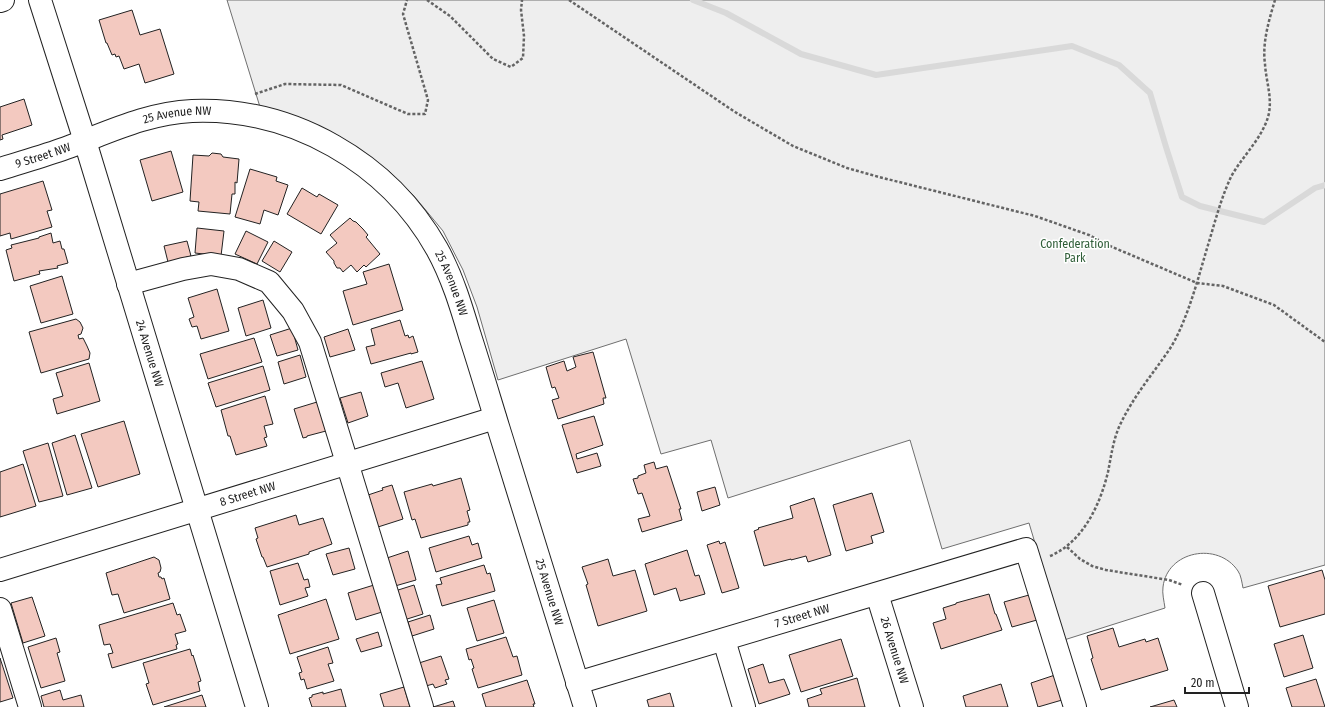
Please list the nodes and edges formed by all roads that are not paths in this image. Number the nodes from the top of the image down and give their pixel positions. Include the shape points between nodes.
1 (3, 0) edge
2 (40, 0) edge
3 (0, 1) edge
4 (85, 141) junction
5 (0, 169) edge
6 (128, 284) junction
7 (495, 418) junction
8 (348, 462) junction
9 (197, 509) junction
10 (0, 570) edge
11 (1203, 593) road end
12 (877, 594) junction
13 (0, 609) edge
14 (724, 640) junction
15 (577, 684) junction
16 (30, 707) edge
17 (257, 707) edge
18 (422, 707) edge
19 (585, 707) edge
20 (744, 707) edge
21 (912, 707) edge
22 (1075, 707) edge
23 (1237, 707) edge

1 - 3 street
2 - 4 street, 24 Avenue NW
4 - 5 street, 9 Street NW
4 - 6 street, 24 Avenue NW
4 - 7 street, 25 Avenue NW via 137,121 189,111 212,111 262,117 288,125 339,148 383,181 421,224 437,249 462,309
6 - 8 street via 211,264 239,269 269,282 293,311 310,342
6 - 9 street, 24 Avenue NW
7 - 8 street, 8 Street NW
7 - 15 street, 25 Avenue NW
8 - 9 street, 8 Street NW
8 - 18 street
9 - 10 street, 8 Street NW
9 - 17 street, 24 Avenue NW
11 - 23 street
12 - 14 street, 7 Street NW
12 - 21 street, 26 Avenue NW
12 - 22 street, 7 Street NW via 1029,556
13 - 16 street
14 - 15 street, 7 Street NW
14 - 20 street
15 - 19 street, 25 Avenue NW

